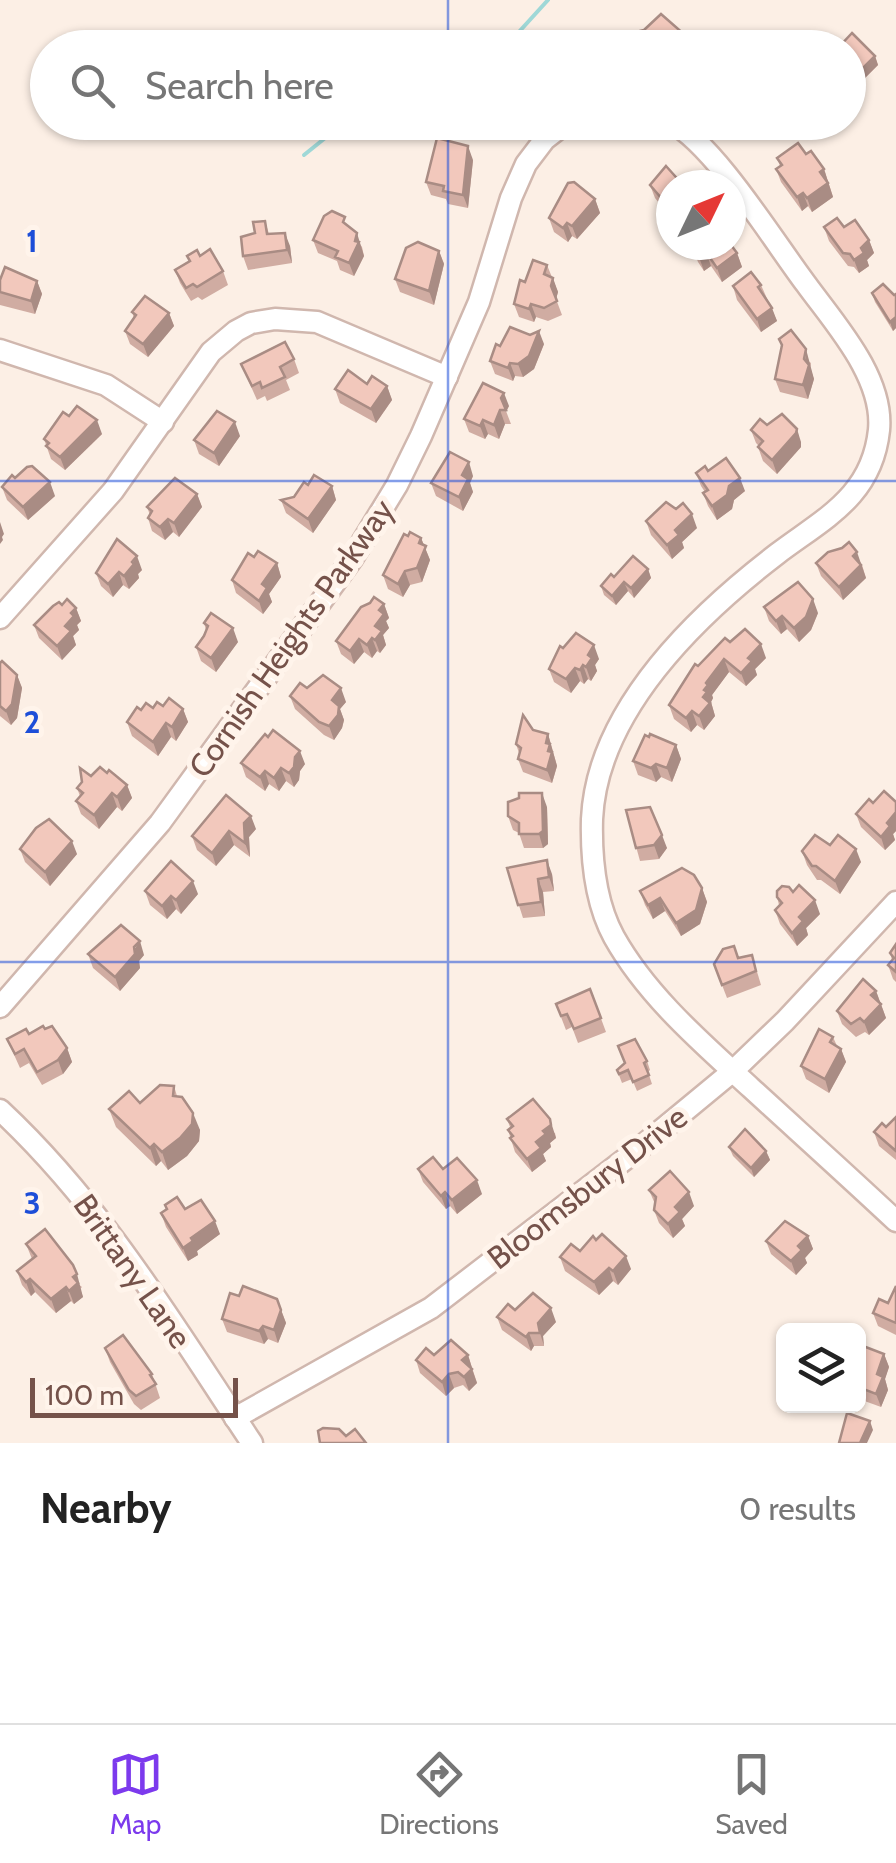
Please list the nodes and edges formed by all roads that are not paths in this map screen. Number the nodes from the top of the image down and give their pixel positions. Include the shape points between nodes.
1 (544, 140) edge
2 (694, 140) edge
3 (6, 352) edge
4 (447, 377) junction
5 (164, 422) junction
6 (888, 431) edge
7 (0, 618) edge
8 (896, 902) edge
9 (0, 1007) edge
10 (733, 1071) junction
11 (0, 1110) edge
12 (896, 1221) edge
13 (235, 1418) junction
14 (252, 1443) edge

1 - 4 street, Cornish Heights Parkway via 511,198
2 - 6 street via 844,337
3 - 5 street via 106,385
4 - 5 street via 317,322 275,318 251,323 211,352
4 - 9 street, Cornish Heights Parkway via 397,485 282,660 160,823
5 - 7 street via 113,491
6 - 10 street via 847,501 675,646 641,689 600,770 592,838 612,933 632,966
8 - 10 street, Bloomsbury Drive
10 - 12 street
10 - 13 street, Bloomsbury Drive via 431,1308
11 - 13 street, Brittany Lane via 85,1199
13 - 14 street, Brittany Lane

